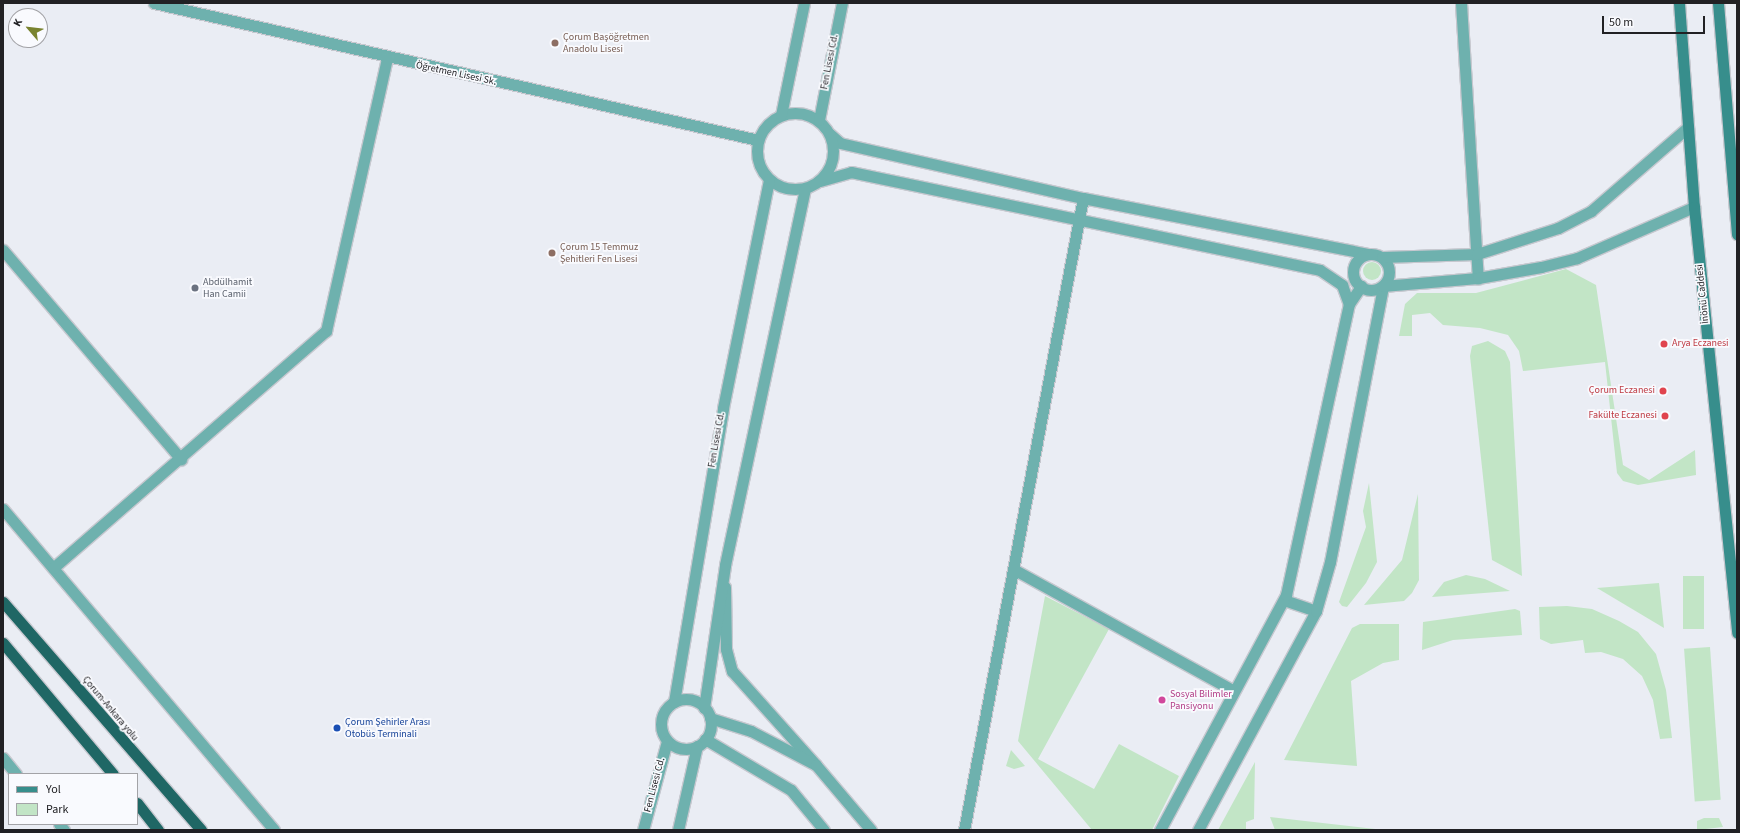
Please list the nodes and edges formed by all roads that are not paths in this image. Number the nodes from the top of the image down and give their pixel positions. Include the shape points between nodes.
1 (154, 3) edge
2 (804, 3) edge
3 (842, 3) edge
4 (1460, 3) edge
5 (1679, 3) edge
6 (1718, 3) edge
7 (386, 58) junction
8 (781, 115) junction
9 (819, 120) junction
10 (1688, 127) junction
11 (830, 134) junction
12 (1733, 137) edge
13 (758, 140) junction
14 (769, 180) junction
15 (820, 181) junction
16 (805, 189) junction
17 (1083, 198) junction
18 (1694, 207) junction
19 (1080, 220) junction
20 (1737, 234) edge
21 (3, 250) edge
22 (1368, 254) junction
23 (1477, 254) junction
24 (1382, 257) junction
25 (1336, 278) junction
26 (1478, 278) junction
27 (1358, 283) junction
28 (1383, 286) junction
29 (1349, 304) junction
30 (181, 459) junction
31 (3, 508) edge
32 (724, 564) junction
33 (53, 568) junction
34 (1015, 570) junction
35 (1284, 600) junction
36 (3, 602) edge
37 (1316, 611) junction
38 (1737, 633) edge
39 (3, 643) edge
40 (1234, 691) junction
41 (674, 702) junction
42 (707, 713) junction
43 (667, 741) junction
44 (701, 743) junction
45 (3, 758) edge
46 (816, 765) junction
47 (15, 773) edge
48 (112, 773) edge
49 (138, 804) edge
50 (158, 830) edge
51 (201, 830) edge
52 (274, 830) edge
53 (643, 830) edge
54 (678, 830) edge
55 (824, 830) edge
56 (871, 830) edge
57 (964, 830) edge
58 (1160, 830) edge
59 (1198, 830) edge

1 - 7 street, Öğretmen Lisesi Sk.
2 - 8 street
3 - 9 street, Fen Lisesi Cd.
4 - 23 street
5 - 10 main road, İnönü Caddesi
6 - 12 main road
7 - 13 street, Öğretmen Lisesi Sk.
7 - 30 street via 326,331
8 - 9 street via 801,113
8 - 13 street via 768,123
9 - 11 street
10 - 18 main road, İnönü Caddesi
10 - 23 street via 1591,211 1558,228
11 - 15 street via 833,156 830,167
11 - 17 street via 840,143
12 - 20 main road
13 - 14 street via 760,167
14 - 16 street via 786,189
14 - 41 street, Fen Lisesi Cd. via 723,408
15 - 16 street
15 - 19 street via 851,172
16 - 32 street
17 - 19 street
17 - 22 street
18 - 26 street via 1577,258
18 - 38 main road, İnönü Caddesi
19 - 25 street via 1320,270
19 - 34 street
21 - 30 street
22 - 24 street
22 - 27 street via 1354,265
23 - 24 street
23 - 26 street
24 - 28 street via 1389,269
25 - 27 street
25 - 29 street
26 - 28 street
27 - 28 street via 1372,290
27 - 29 street
28 - 37 street via 1332,555
29 - 35 street
30 - 33 street
31 - 33 street
32 - 42 street
32 - 46 street via 726,650 732,672
33 - 52 street
34 - 40 street
34 - 57 street
35 - 37 street
35 - 40 street
36 - 51 highway, Çorum-Ankara yolu
37 - 59 street
39 - 48 highway
40 - 58 street
41 - 42 street via 690,700
41 - 43 street via 661,720
42 - 44 street
42 - 46 street via 751,731
43 - 44 street via 681,749
43 - 53 street, Fen Lisesi Cd.
44 - 54 street
44 - 55 street via 791,790
45 - 47 street
46 - 56 street
49 - 50 highway

